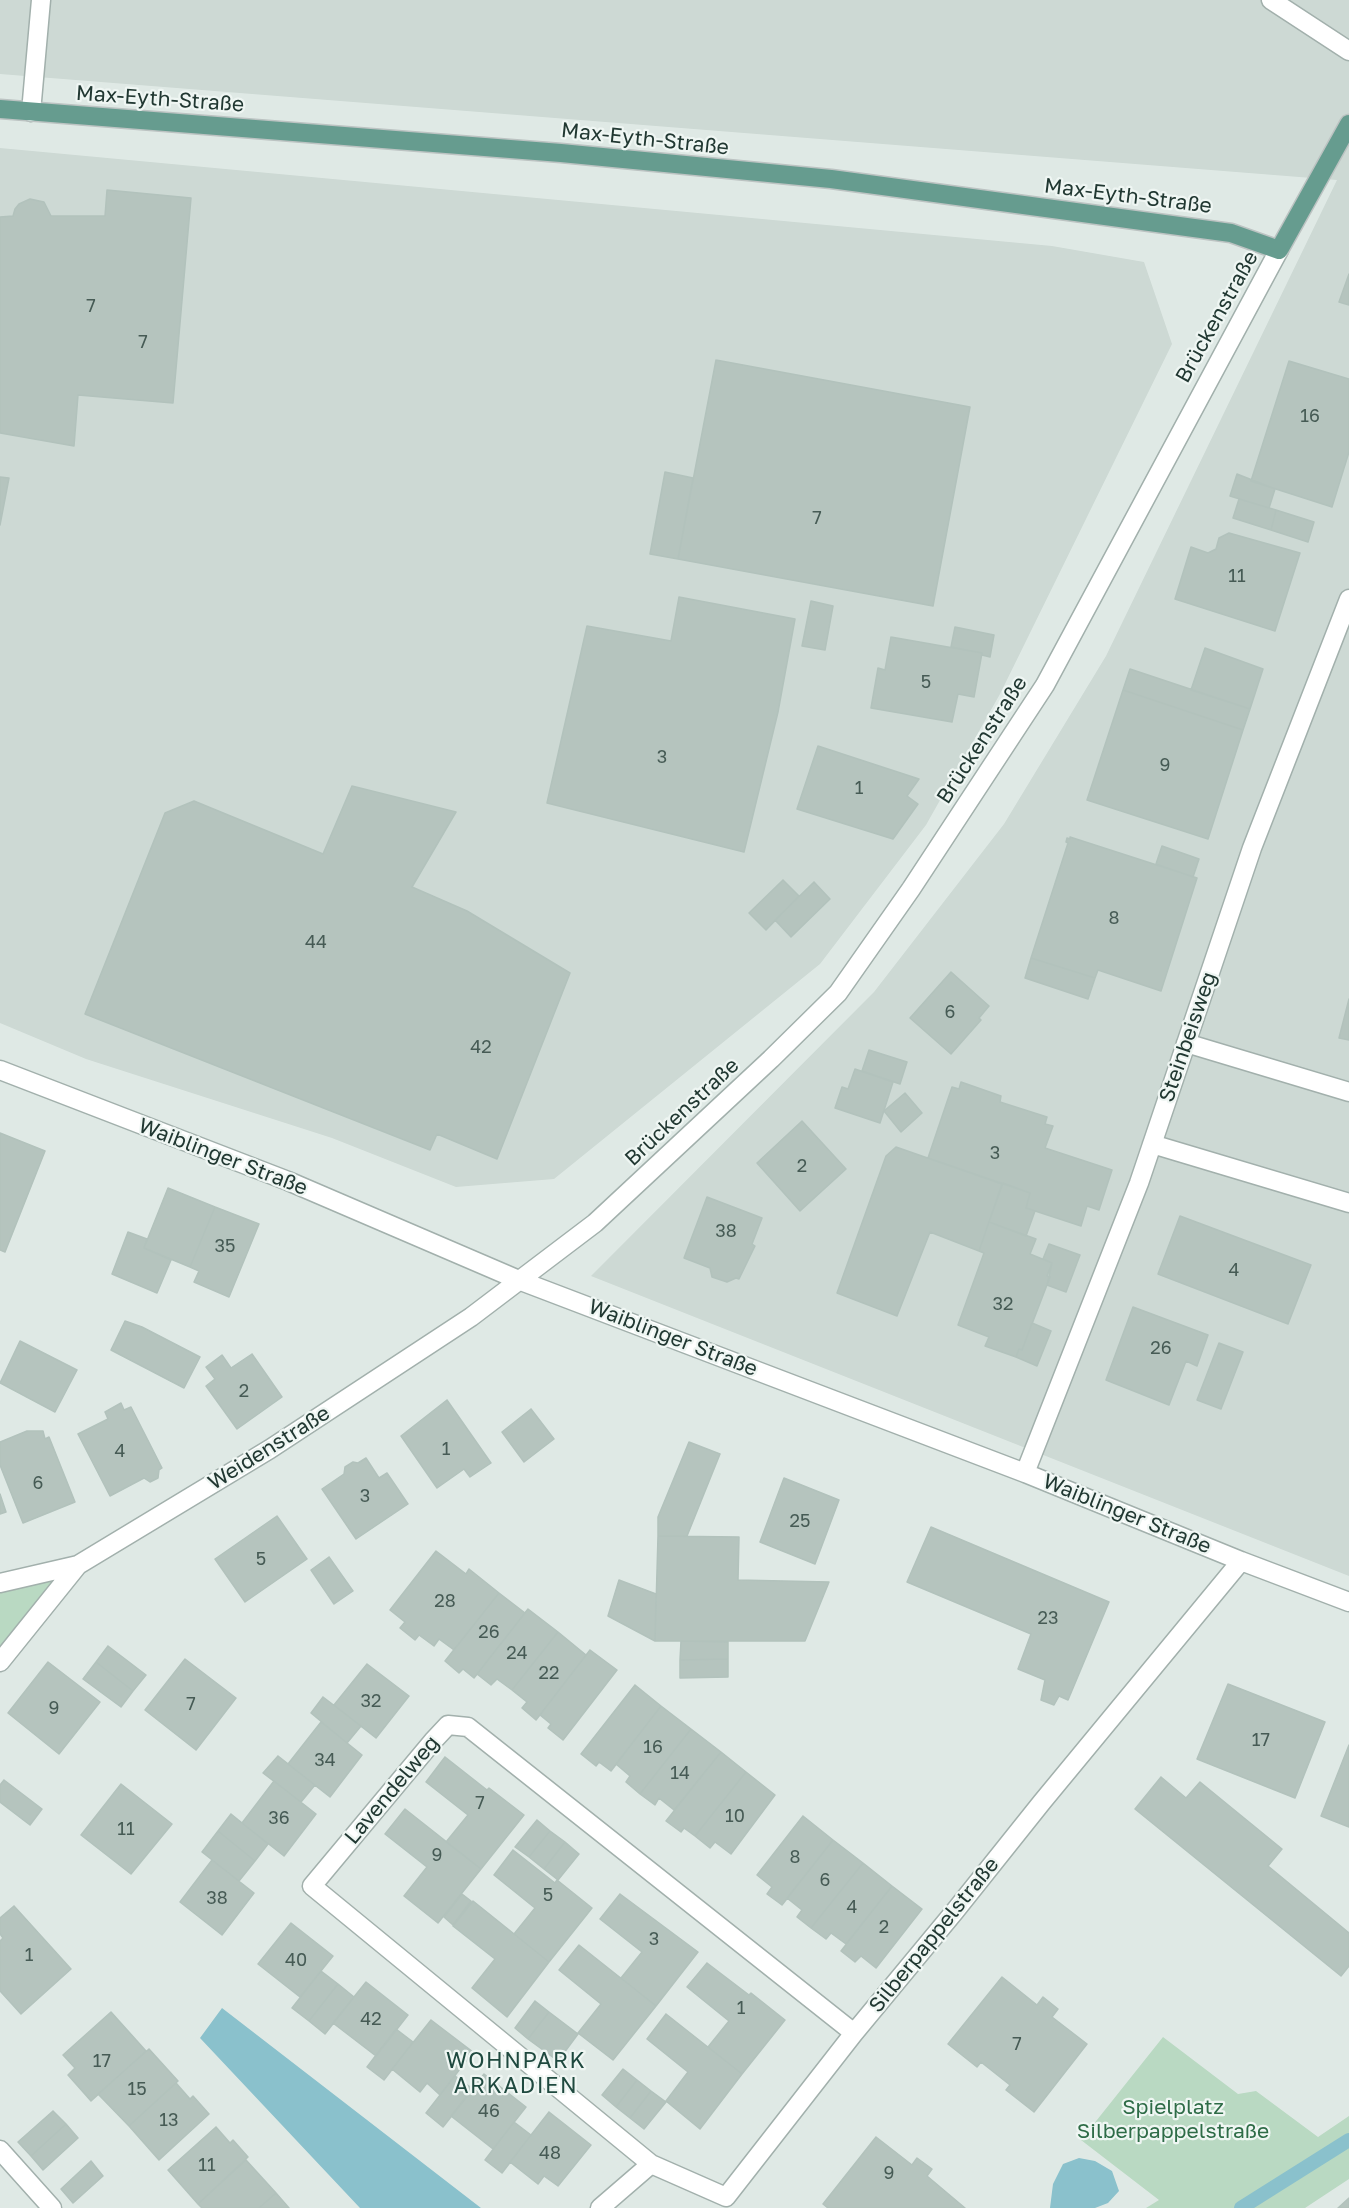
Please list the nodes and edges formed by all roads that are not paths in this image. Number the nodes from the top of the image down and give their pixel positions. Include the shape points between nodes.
1 (41, 0) edge
2 (1271, 0) edge
3 (1349, 51) edge
4 (0, 110) edge
5 (31, 112) junction
6 (1349, 124) edge
7 (1279, 250) junction
8 (1349, 599) edge
9 (1186, 1043) junction
10 (0, 1070) edge
11 (1349, 1092) edge
12 (1152, 1144) junction
13 (1349, 1203) edge
14 (521, 1281) junction
15 (1025, 1473) junction
16 (1241, 1561) junction
17 (78, 1565) junction
18 (0, 1583) edge
19 (1349, 1602) edge
20 (0, 1662) edge
21 (854, 2033) junction
22 (0, 2150) edge
23 (651, 2164) junction
24 (52, 2208) edge
25 (600, 2208) edge

1 - 5 street
2 - 3 street
4 - 5 main road, Max-Eyth-Straße
5 - 7 main road, Max-Eyth-Straße via 561,153 831,179 1231,233
6 - 7 main road, Brückenstraße
7 - 14 street, Brückenstraße via 1045,685 838,993 595,1223
8 - 9 street, Steinbeisweg via 1251,848
9 - 11 street
9 - 12 street, Steinbeisweg
10 - 14 street, Waiblinger Straße via 288,1181
12 - 13 street
12 - 15 street, Steinbeisweg
14 - 15 street, Waiblinger Straße
14 - 17 street, Weidenstraße via 270,1449
15 - 16 street, Waiblinger Straße
16 - 19 street, Waiblinger Straße
16 - 21 street, Silberpappelstraße
17 - 18 street, Weidenstraße
17 - 20 street
21 - 23 street, Silberpappelstraße via 726,2197
21 - 23 street, Lavendelweg via 468,1727 448,1725 312,1886
22 - 24 street
23 - 25 street

